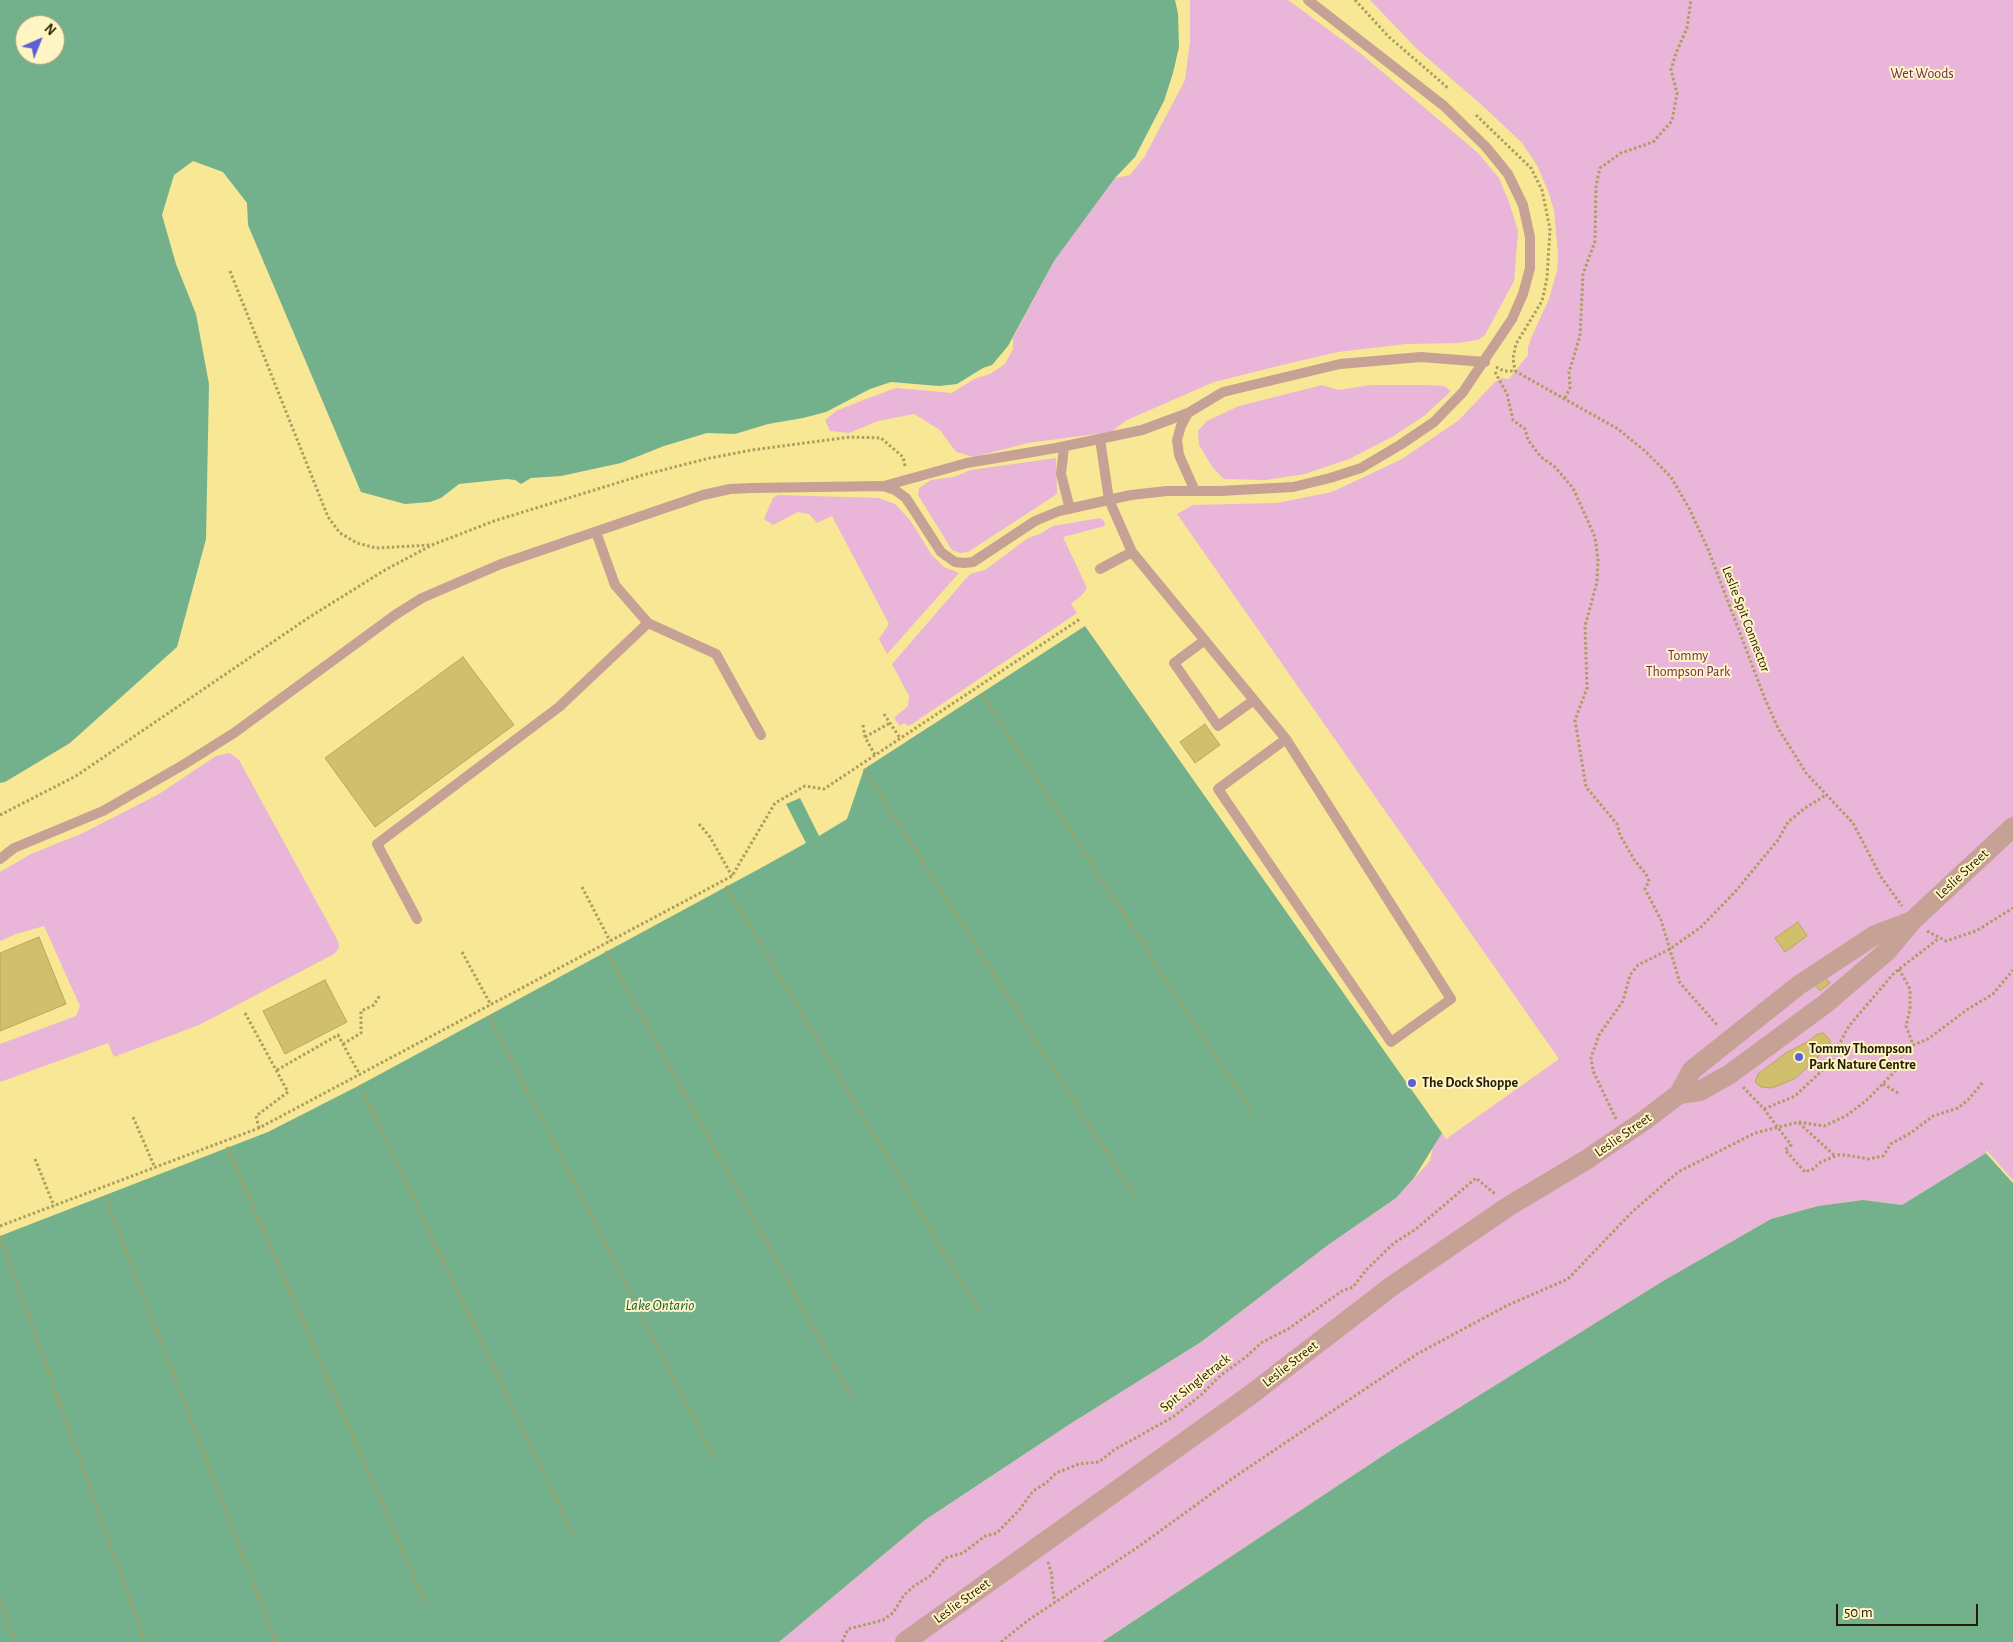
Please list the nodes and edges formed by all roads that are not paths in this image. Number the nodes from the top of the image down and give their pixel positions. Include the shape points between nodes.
1 (1308, 0) edge
2 (1488, 363) junction
3 (1188, 413) junction
4 (1100, 439) junction
5 (1064, 447) junction
6 (883, 486) junction
7 (1195, 491) junction
8 (1109, 500) junction
9 (1070, 509) junction
10 (596, 532) junction
11 (1132, 552) junction
12 (1100, 569) dead end
13 (648, 623) junction
14 (1205, 640) junction
15 (1254, 700) junction
16 (761, 735) dead end
17 (1286, 738) junction
18 (2013, 827) edge
19 (0, 859) edge
20 (417, 919) dead end
21 (1912, 921) junction
22 (1679, 1094) junction
23 (905, 1642) edge

1 - 2 lane via 1444,106 1508,174 1523,205 1530,237 1530,268 1512,319
2 - 3 lane via 1421,357 1340,364 1223,392
2 - 7 lane via 1434,422 1361,468 1293,487
3 - 4 lane via 1142,430
3 - 7 lane via 1180,426 1177,440 1179,455
4 - 5 lane
4 - 8 lane
5 - 6 lane via 967,463
5 - 9 lane via 1061,474
6 - 9 lane via 906,498 941,552 955,562 973,562 1035,521
6 - 10 lane via 730,489
7 - 8 lane via 1167,491
8 - 9 lane
8 - 11 lane
10 - 13 lane via 615,585
10 - 19 lane via 501,564 422,598 234,733 183,765 103,811 14,848
11 - 12 lane
11 - 14 lane
13 - 16 lane via 716,654
13 - 20 lane via 559,707 377,844
14 - 15 lane
14 - 15 lane via 1174,663 1218,726
15 - 17 lane
17 - 17 lane via 1451,999 1391,1042 1218,789
18 - 21 street, Leslie Street
21 - 22 street, Leslie Street via 1875,936 1807,980 1692,1070
21 - 22 street, Leslie Street via 1886,952 1825,1004 1730,1074 1700,1092
22 - 23 street, Leslie Street via 1624,1135 1509,1206 1392,1286 1249,1396

